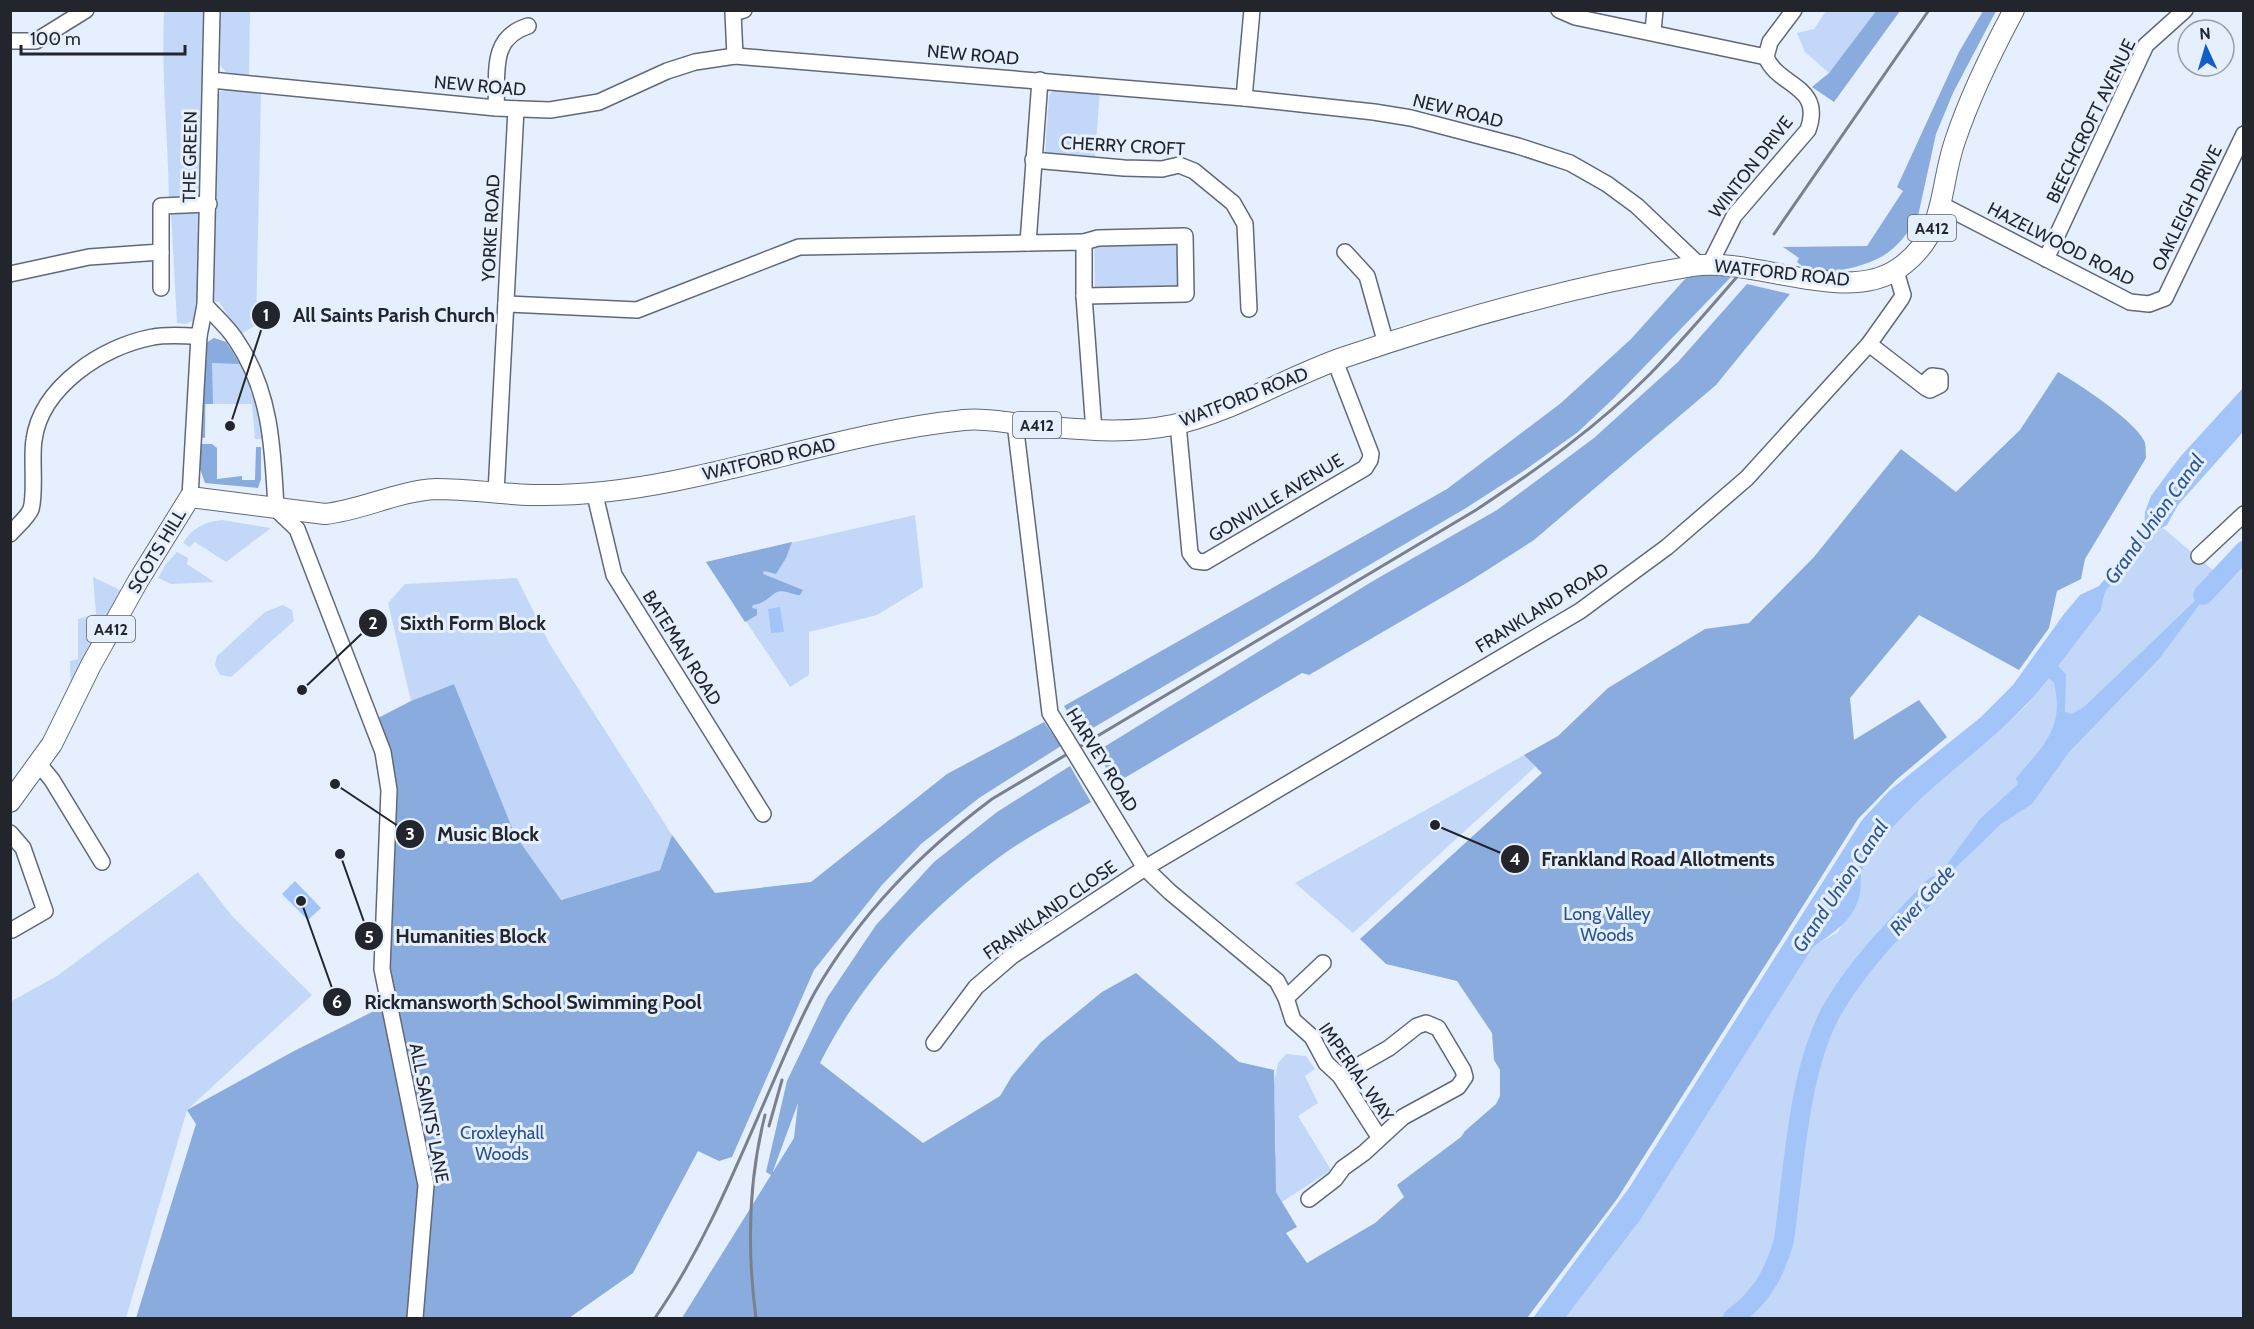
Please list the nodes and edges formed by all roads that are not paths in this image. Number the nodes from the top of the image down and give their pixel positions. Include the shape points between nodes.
1 (86, 10) edge
2 (212, 10) edge
3 (744, 10) edge
4 (1252, 10) edge
5 (1559, 10) edge
6 (1655, 10) edge
7 (1794, 10) edge
8 (2014, 10) edge
9 (2185, 10) edge
10 (528, 26) dead end
11 (1653, 31) junction
12 (10, 41) edge
13 (735, 56) junction
14 (1766, 57) junction
15 (211, 80) junction
16 (1040, 80) junction
17 (1244, 98) junction
18 (496, 108) junction
19 (516, 109) junction
20 (2244, 134) edge
21 (1033, 160) junction
22 (209, 204) junction
23 (1942, 205) junction
24 (1084, 242) junction
25 (1028, 243) junction
26 (161, 252) junction
27 (1345, 252) dead end
28 (2046, 259) junction
29 (1704, 265) junction
30 (1896, 271) junction
31 (10, 274) edge
32 (160, 288) dead end
33 (1084, 296) junction
34 (2165, 298) joint
35 (506, 304) junction
36 (205, 305) junction
37 (1249, 309) dead end
38 (199, 336) junction
39 (1386, 344) junction
40 (1869, 344) junction
41 (1335, 361) junction
42 (1922, 385) dead end
43 (1015, 423) junction
44 (1178, 424) junction
45 (1094, 431) junction
46 (594, 491) junction
47 (496, 493) junction
48 (190, 497) junction
49 (276, 509) junction
50 (2244, 514) edge
51 (10, 534) edge
52 (2199, 556) dead end
53 (39, 764) junction
54 (10, 784) edge
55 (10, 802) edge
56 (763, 814) dead end
57 (10, 833) edge
58 (102, 862) dead end
59 (1145, 868) junction
60 (12, 930) dead end
61 (1323, 963) dead end
62 (1286, 998) junction
63 (934, 1043) dead end
64 (1340, 1076) junction
65 (1378, 1137) junction
66 (1310, 1199) dead end
67 (415, 1318) edge

1 - 12 street via 36,41
2 - 15 street, THE GREEN
3 - 13 street via 733,13
4 - 17 street
5 - 11 street via 1575,17
6 - 11 street
7 - 14 street via 1770,42
8 - 23 main road, A412 via 1953,145
9 - 28 street, BEECHCROFT AVENUE via 2146,45
10 - 18 street via 504,39 499,51
11 - 14 street
13 - 16 street, NEW ROAD
13 - 19 street, NEW ROAD via 680,66 585,106
14 - 29 street, WINTON DRIVE via 1774,69 1805,93 1811,121 1808,130 1734,216
15 - 18 street, NEW ROAD
15 - 22 street, THE GREEN
16 - 17 street, NEW ROAD
16 - 21 street
17 - 29 street, NEW ROAD via 1411,118 1546,154 1574,165 1629,200
18 - 19 street, NEW ROAD
19 - 35 street, YORKE ROAD
20 - 34 street, OAKLEIGH DRIVE
21 - 25 street
21 - 37 street, CHERRY CROFT via 1124,168 1162,169 1179,165 1194,171 1233,203 1245,224
22 - 26 street via 161,206
22 - 36 street, THE GREEN
23 - 28 street, HAZELWOOD ROAD
23 - 30 main road, A412 via 1929,237
24 - 25 street
24 - 33 street
24 - 33 street via 1098,238 1185,236 1186,294
25 - 35 street via 799,247 637,310
26 - 31 street via 89,257
26 - 32 street
27 - 39 street via 1366,276
28 - 34 street, HAZELWOOD ROAD via 2130,302 2149,304
29 - 30 main road, WATFORD ROAD / A412 via 1846,282
29 - 39 main road, WATFORD ROAD / A412 via 1618,280
30 - 40 street, FRANKLAND ROAD via 1903,295
33 - 45 street
35 - 47 street, YORKE ROAD
36 - 38 street, THE GREEN
36 - 49 street via 235,338 260,387 272,435
38 - 48 street, THE GREEN
38 - 51 street via 153,336 115,348 77,373 52,397 37,420 31,510
39 - 41 main road, WATFORD ROAD / A412
40 - 42 street
40 - 59 street, FRANKLAND ROAD via 1747,478 1667,547 1599,597
41 - 44 main road, WATFORD ROAD / A412 via 1236,404
41 - 44 street, GONVILLE AVENUE via 1371,454 1365,468 1205,562 1196,561 1190,553
43 - 45 main road, WATFORD ROAD / A412
43 - 46 main road, WATFORD ROAD / A412 via 952,422 795,452 672,482
43 - 59 street, HARVEY ROAD, bridge via 1050,713
44 - 45 main road, WATFORD ROAD / A412
46 - 47 main road, WATFORD ROAD / A412
46 - 56 street, BATEMAN ROAD via 614,575
47 - 49 main road, WATFORD ROAD / A412 via 436,489 393,495 325,514
48 - 49 main road, WATFORD ROAD / A412
48 - 53 main road, SCOTS HILL / A412 via 138,581
49 - 67 street, ALL SAINTS' LANE via 297,529 383,752 389,790 382,969 426,1185
50 - 52 street
53 - 54 main road, SCOTS HILL / A412
53 - 55 main road, SCOTS HILL / A412
53 - 58 street
57 - 60 street via 23,849 45,911
59 - 62 street, HARVEY ROAD via 1277,981
59 - 63 street, FRANKLAND CLOSE via 1011,956 976,987
61 - 62 street
62 - 64 street, IMPERIAL WAY via 1293,1020 1312,1037 1326,1063
64 - 65 street, IMPERIAL WAY
64 - 65 street via 1389,1048 1417,1026 1430,1023 1461,1066 1463,1082 1403,1117
65 - 66 street

